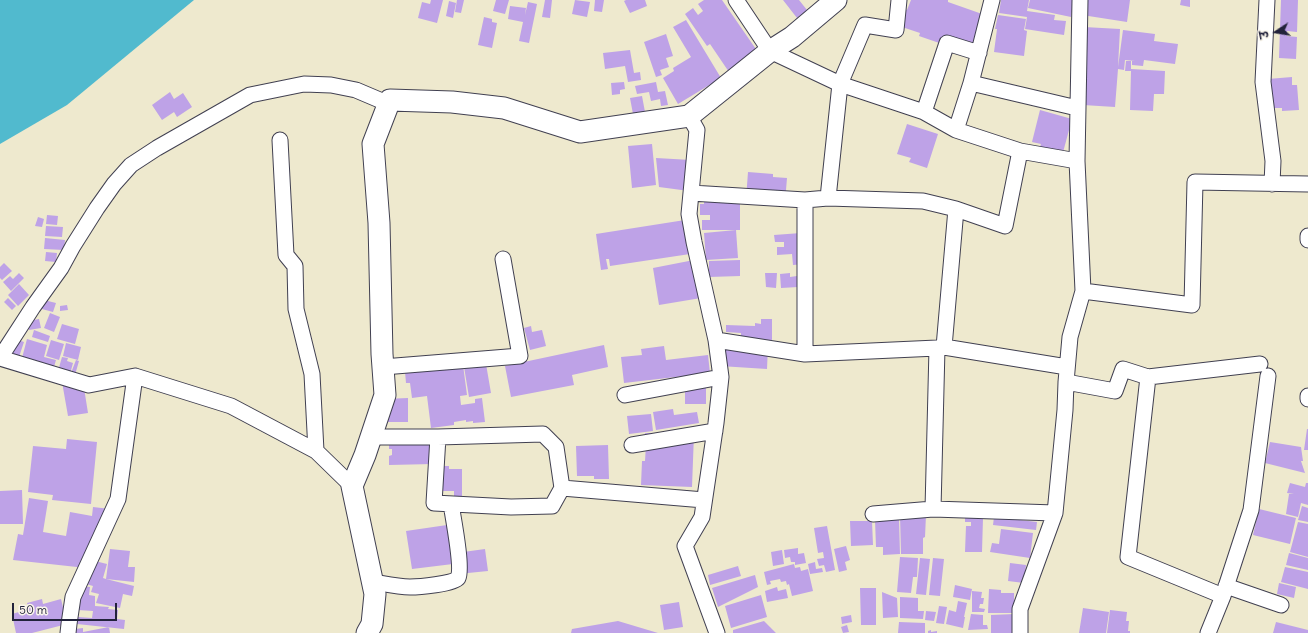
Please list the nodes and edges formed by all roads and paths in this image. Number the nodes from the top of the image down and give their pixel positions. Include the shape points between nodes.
1 (736, 0) edge
2 (836, 0) edge
3 (899, 0) edge
4 (992, 0) edge
5 (1080, 0) edge
6 (1267, 0) edge
7 (770, 51) junction
8 (979, 54) junction
9 (971, 83) junction
10 (840, 84) junction
11 (389, 104) junction
12 (1077, 108) junction
13 (924, 112) junction
14 (689, 116) junction
15 (956, 130) junction
16 (280, 140) dead end
17 (1020, 151) junction
18 (1077, 161) junction
19 (1272, 184) junction
20 (1308, 184) edge
21 (691, 192) junction
22 (828, 198) junction
23 (805, 200) junction
24 (956, 209) junction
25 (1308, 236) edge
26 (1308, 240) edge
27 (503, 258) dead end
28 (1083, 291) junction
29 (716, 340) junction
30 (805, 354) junction
31 (383, 367) junction
32 (1066, 375) junction
33 (135, 376) junction
34 (721, 377) junction
35 (1148, 377) junction
36 (625, 395) dead end
37 (1308, 396) edge
38 (1308, 399) edge
39 (715, 431) junction
40 (371, 437) junction
41 (438, 437) junction
42 (632, 445) dead end
43 (316, 451) junction
44 (352, 486) junction
45 (562, 488) junction
46 (704, 500) junction
47 (450, 504) junction
48 (933, 509) junction
49 (1055, 513) junction
50 (873, 514) dead end
51 (373, 582) junction
52 (1225, 591) junction
53 (1281, 605) dead end
54 (68, 633) edge
55 (368, 633) edge
56 (717, 633) edge
57 (1020, 633) edge
58 (1208, 633) edge

1 - 7 street
2 - 7 street via 792,37
3 - 10 street via 896,30 865,25
4 - 8 street
5 - 12 street
6 - 19 street via 1263,82 1273,161
7 - 10 street
7 - 14 street
8 - 9 street
8 - 13 street via 947,44
9 - 12 street
9 - 15 street
10 - 13 street
10 - 22 street
11 - 14 street via 390,100 452,102 504,108 580,132
11 - 31 street via 373,144 379,223
11 - 33 street via 356,90 324,85 304,84 250,95 131,165 101,202 61,268 0,358 89,386
12 - 18 street
13 - 15 street
14 - 21 street via 697,130
15 - 17 street
16 - 43 street via 286,255 295,266 296,309 312,374
17 - 18 street
17 - 24 street via 1005,226
18 - 28 street
19 - 20 street
19 - 28 street via 1195,182 1192,305
21 - 23 street
21 - 29 street via 689,214
22 - 23 street
22 - 24 street via 922,201
23 - 30 street
24 - 32 street via 944,347
25 - 26 street
27 - 31 street via 520,356
28 - 32 street via 1070,337
29 - 30 street
29 - 34 street
30 - 48 street via 937,348
31 - 40 street via 385,395
32 - 35 street via 1115,391 1123,369
32 - 49 street
33 - 43 street via 231,406
33 - 54 street via 118,499 73,597
34 - 36 street
34 - 39 street
35 - 52 street via 1128,556
35 - 52 street via 1264,370 1251,510
37 - 38 street
39 - 42 street
39 - 46 street
40 - 41 street
40 - 44 street
41 - 45 street via 543,434 556,447
41 - 47 street via 434,503
43 - 44 street
44 - 51 street
45 - 46 street
45 - 47 street via 552,506
46 - 56 street via 702,517 685,546
47 - 51 street via 459,566 459,576 456,580 410,587
48 - 49 street
48 - 50 street
49 - 57 street via 1020,609
51 - 55 street via 375,594 372,624
52 - 53 street
52 - 58 street

